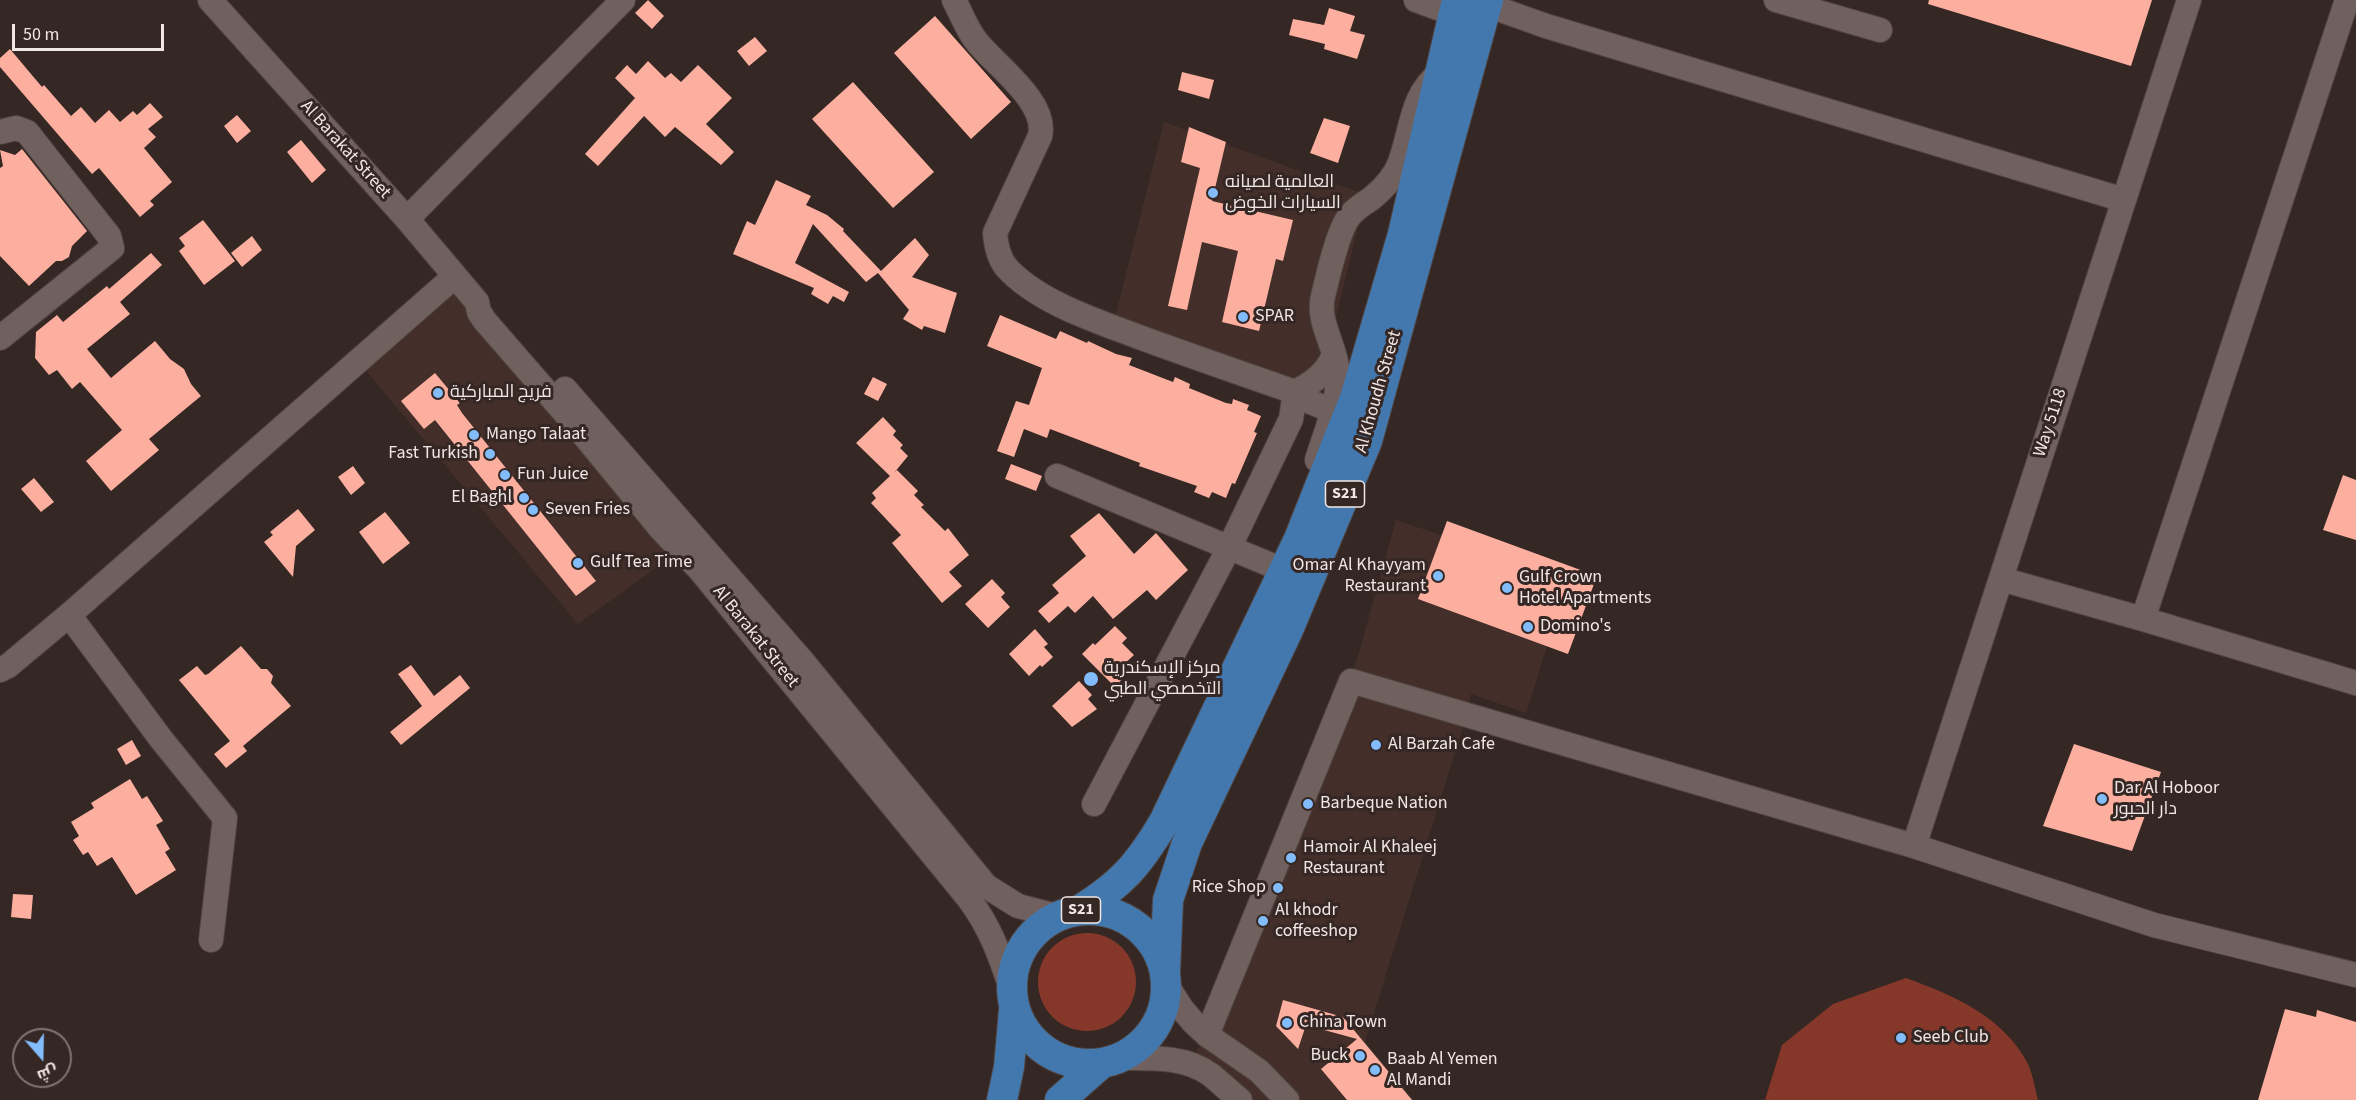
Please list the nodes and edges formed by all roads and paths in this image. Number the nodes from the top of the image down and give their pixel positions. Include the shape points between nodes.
1 (210, 0) edge
2 (623, 0) edge
3 (954, 0) edge
4 (1416, 0) edge
5 (1776, 0) edge
6 (2189, 0) edge
7 (2347, 0) edge
8 (1487, 3) edge
9 (1455, 7) edge
10 (1520, 8) edge
11 (1880, 30) dead end
12 (1440, 73) junction
13 (8, 130) edge
14 (2124, 200) junction
15 (407, 219) junction
16 (455, 276) junction
17 (477, 302) junction
18 (0, 338) edge
19 (1334, 355) junction
20 (1295, 392) junction
21 (1332, 411) junction
22 (1057, 476) dead end
23 (1304, 527) junction
24 (660, 528) junction
25 (1230, 546) junction
26 (1283, 570) junction
27 (2001, 579) junction
28 (69, 615) junction
29 (2143, 619) junction
30 (804, 663) junction
31 (0, 670) edge
32 (2356, 683) edge
33 (1094, 804) dead end
34 (1914, 846) junction
35 (1069, 913) junction
36 (211, 940) dead end
37 (2356, 975) edge
38 (1166, 978) junction
39 (1012, 999) junction
40 (1207, 1035) junction
41 (1111, 1060) junction
42 (1002, 1100) edge
43 (1060, 1100) edge
44 (1240, 1100) edge
45 (1287, 1100) edge

1 - 15 street, Al Barakat Street
2 - 15 street
3 - 20 street via 975,40 1015,81 1040,115 1040,136 995,233 997,250 1006,266 1031,287 1093,320
4 - 9 street
5 - 11 street
6 - 14 street, Way 5118
7 - 29 street
8 - 10 street
8 - 38 main road, Al Khoudh Street / S21 via 1367,441 1288,630 1183,852 1168,900
9 - 12 main road, Al Khoudh Street / S21
10 - 14 street
12 - 19 street via 1430,80 1418,99 1393,176 1343,226 1321,306
12 - 23 main road, Al Khoudh Street / S21 via 1403,234 1370,350
13 - 18 street via 27,132 109,236 112,248
14 - 27 street, Way 5118
15 - 16 street, Al Barakat Street
16 - 17 street, Al Barakat Street
16 - 28 street
17 - 24 street, Al Barakat Street via 484,321
17 - 30 street, Al Barakat Street via 492,308
19 - 20 street via 1315,381
19 - 21 street via 1337,382
20 - 21 street
20 - 25 street via 1291,419
21 - 23 street via 1308,484
22 - 25 street
23 - 26 main road, Al Khoudh Street / S21
24 - 30 street via 670,525 779,646
24 - 39 street, Al Barakat Street via 700,570 982,916 993,936
25 - 26 street
25 - 33 street
26 - 35 main road, Al Khoudh Street / S21 via 1148,850 1108,892
27 - 29 street
27 - 34 street, Way 5118
28 - 31 street
28 - 36 street via 225,818
29 - 32 street
30 - 35 street, Al Barakat Street via 986,886 1018,906
34 - 37 street via 2154,925
34 - 40 street via 1351,681
35 - 38 main road, S21 via 1103,911 1125,918 1144,932 1157,950
35 - 39 main road, S21 via 1038,928 1023,945 1014,965
38 - 40 street via 1182,1009
38 - 41 main road, S21 via 1164,1007 1155,1028 1140,1045
39 - 41 main road via 1024,1030 1039,1047 1080,1064
39 - 42 main road, S21 via 1010,1067
40 - 45 street via 1259,1071
41 - 43 main road, S21
41 - 44 street via 1167,1059 1188,1064 1210,1074

